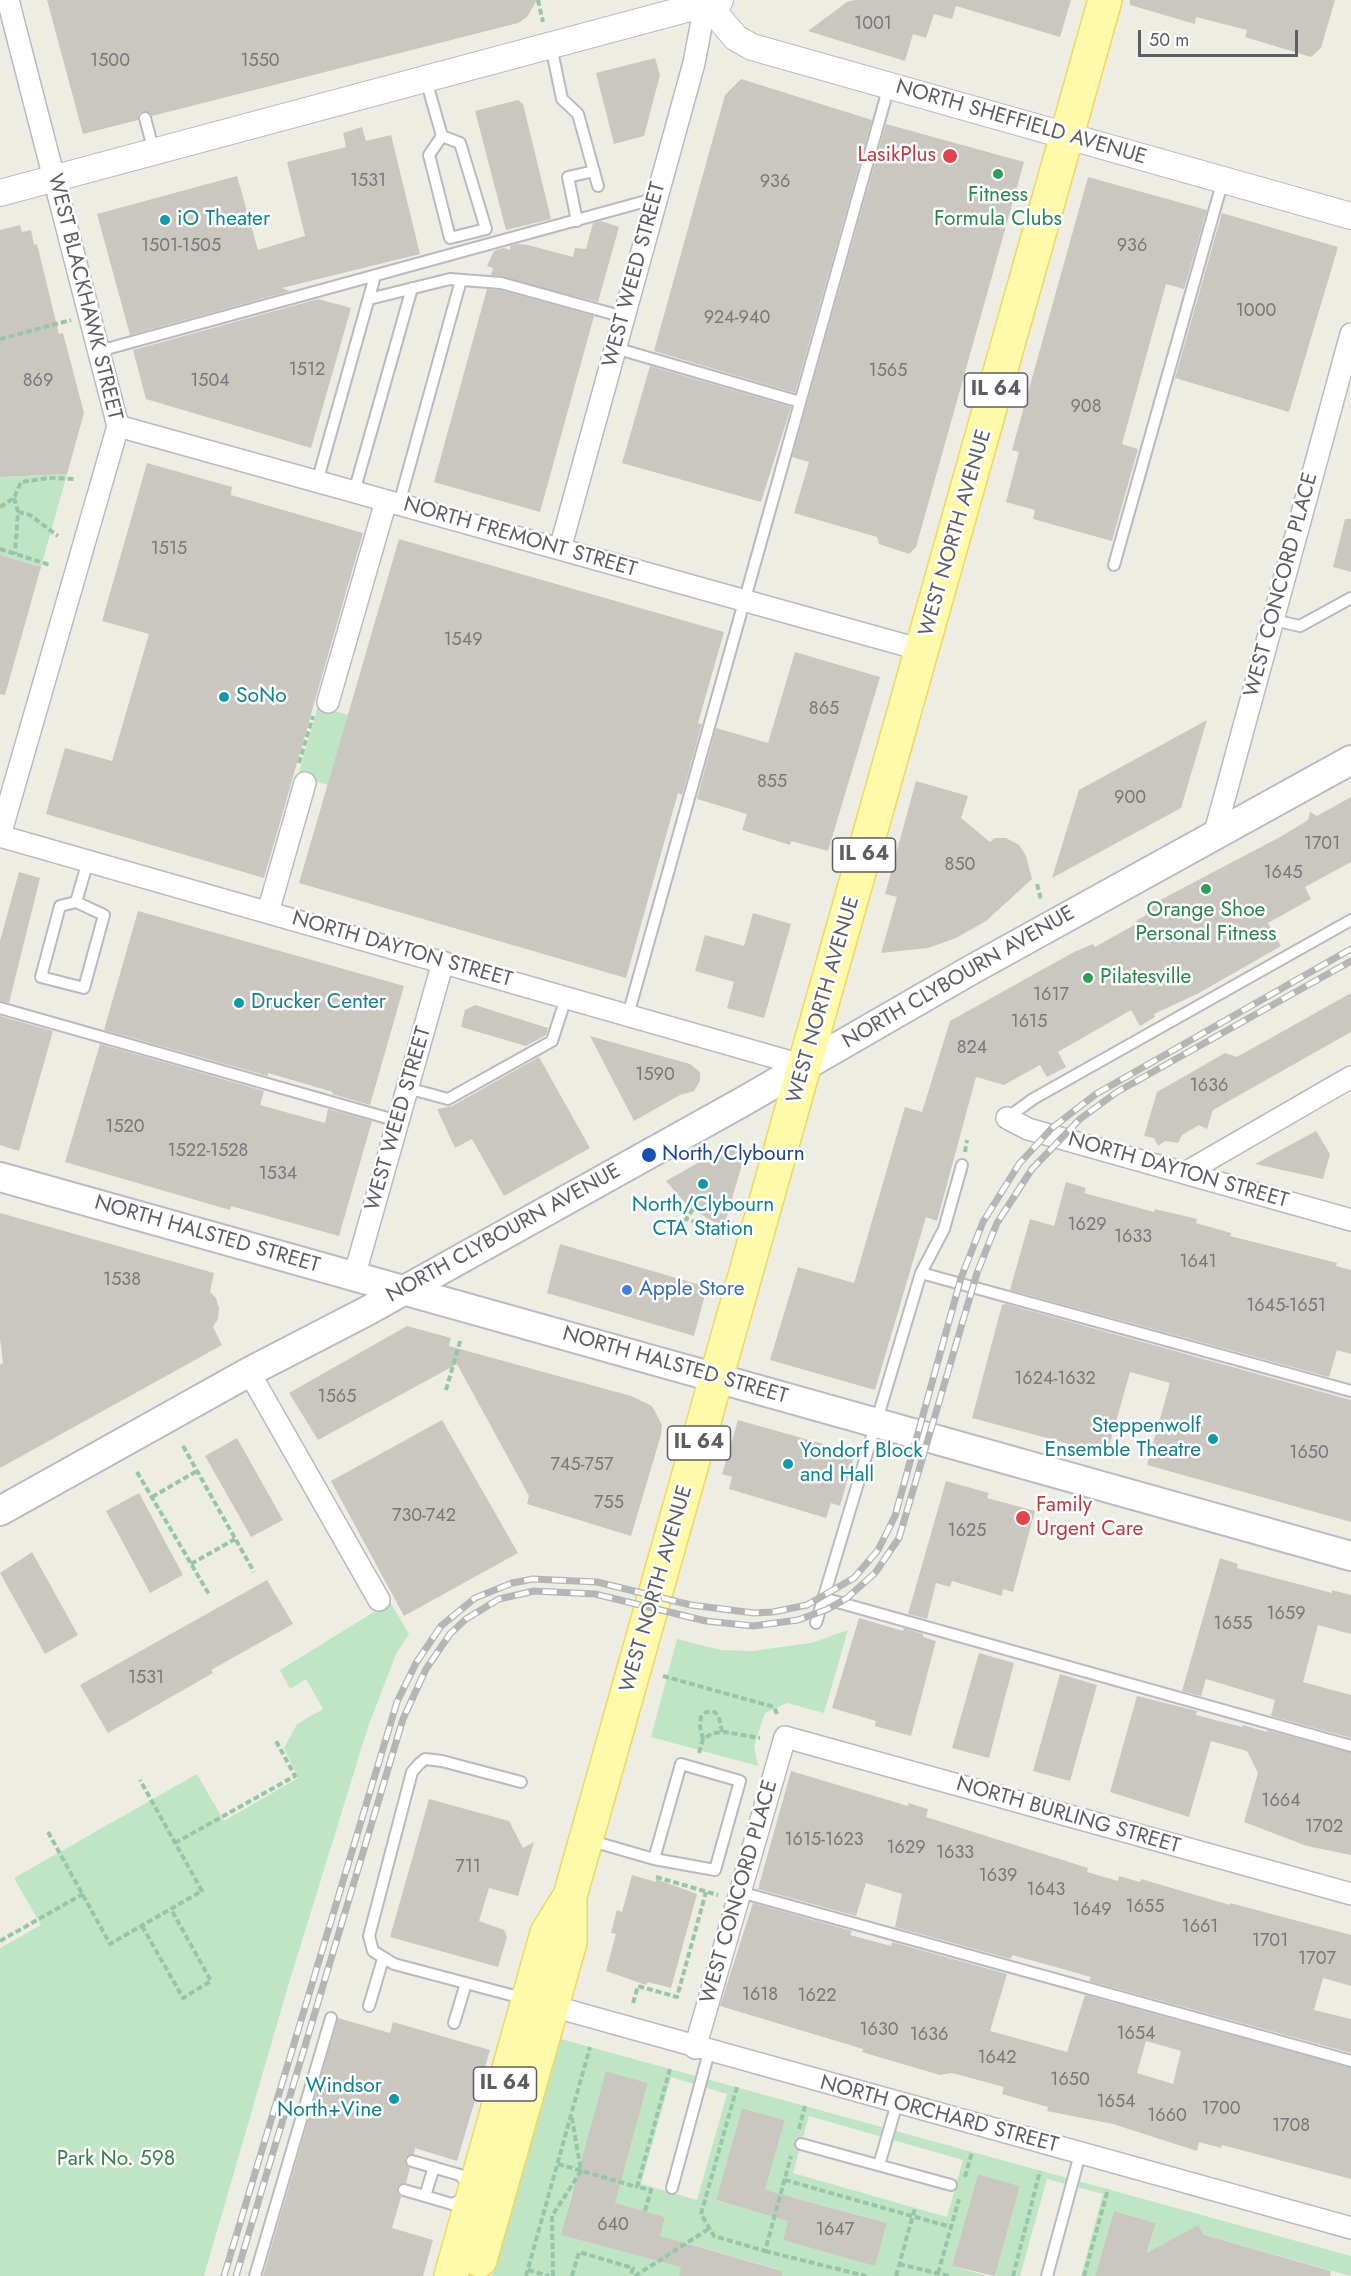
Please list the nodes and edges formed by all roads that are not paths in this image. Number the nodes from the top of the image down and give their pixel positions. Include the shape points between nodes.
1 (9, 0) edge
2 (1105, 0) edge
3 (711, 1) edge
4 (547, 34) junction
5 (426, 79) junction
6 (889, 86) junction
7 (145, 118) dead end
8 (442, 136) junction
9 (1068, 137) junction
10 (154, 152) junction
11 (594, 171) junction
12 (54, 178) junction
13 (1223, 180) junction
14 (598, 186) dead end
15 (0, 193) edge
16 (657, 198) junction
17 (1351, 216) edge
18 (577, 221) junction
19 (375, 276) junction
20 (461, 280) junction
21 (412, 288) junction
22 (369, 299) junction
23 (624, 317) junction
24 (1351, 334) edge
25 (615, 348) junction
26 (99, 351) junction
27 (1348, 360) edge
28 (800, 402) junction
29 (118, 426) junction
30 (317, 482) junction
31 (354, 492) junction
32 (393, 503) junction
33 (560, 549) junction
34 (1114, 565) dead end
35 (1351, 598) edge
36 (744, 601) junction
37 (1273, 620) junction
38 (922, 650) junction
39 (328, 702) road end
40 (1351, 760) edge
41 (305, 783) road end
42 (0, 836) edge
43 (1214, 836) junction
44 (88, 861) junction
45 (76, 902) junction
46 (267, 912) junction
47 (1351, 920) edge
48 (443, 962) junction
49 (567, 998) junction
50 (0, 1008) edge
51 (628, 1015) junction
52 (805, 1066) junction
53 (1351, 1077) edge
54 (407, 1088) junction
55 (1007, 1118) joint
56 (398, 1121) junction
57 (962, 1165) dead end
58 (1185, 1173) junction
59 (0, 1176) edge
60 (1351, 1220) edge
61 (921, 1273) junction
62 (354, 1276) junction
63 (404, 1290) junction
64 (249, 1372) junction
65 (718, 1378) junction
66 (1351, 1391) edge
67 (876, 1422) junction
68 (0, 1510) edge
69 (1351, 1556) edge
70 (823, 1598) junction
71 (379, 1600) dead end
72 (816, 1623) dead end
73 (785, 1737) joint
74 (1351, 1746) edge
75 (521, 1782) dead end
76 (586, 1839) junction
77 (654, 1859) junction
78 (1351, 1894) edge
79 (734, 1895) junction
80 (383, 1959) junction
81 (466, 1983) junction
82 (540, 2003) junction
83 (369, 2006) dead end
84 (331, 2018) dead end
85 (454, 2023) dead end
86 (702, 2050) junction
87 (1351, 2061) edge
88 (897, 2103) junction
89 (797, 2143) road end
90 (1080, 2154) junction
91 (412, 2161) dead end
92 (879, 2165) junction
93 (434, 2167) junction
94 (957, 2184) road end
95 (672, 2188) dead end
96 (404, 2190) dead end
97 (475, 2193) junction
98 (425, 2196) junction
99 (1351, 2228) edge
100 (255, 2276) edge
101 (452, 2276) edge
102 (475, 2276) edge
103 (1047, 2276) edge

1 - 12 street, WEST BLACKHAWK STREET
2 - 9 main road, WEST NORTH AVENUE / IL 64
3 - 4 street
3 - 6 street, NORTH SHEFFIELD AVENUE via 736,38 752,47
3 - 16 street, WEST WEED STREET
4 - 5 street
4 - 11 lane via 562,99 578,114
5 - 8 lane
5 - 10 street
6 - 9 street, NORTH SHEFFIELD AVENUE
6 - 28 lane
7 - 10 lane
8 - 8 lane via 429,155 450,238 486,229 460,143
9 - 13 street, NORTH SHEFFIELD AVENUE
9 - 38 main road, WEST NORTH AVENUE / IL 64
10 - 12 street
11 - 14 lane
11 - 18 lane via 568,177
12 - 15 street
12 - 26 street, WEST BLACKHAWK STREET
13 - 17 street, NORTH SHEFFIELD AVENUE
13 - 34 lane
16 - 18 lane
16 - 23 street, WEST WEED STREET
18 - 19 lane
19 - 22 lane
19 - 26 lane
20 - 21 lane
20 - 23 lane via 501,283
20 - 32 lane
21 - 22 lane
21 - 31 lane
22 - 30 lane
23 - 25 street, WEST WEED STREET
24 - 27 street, WEST CONCORD PLACE
25 - 28 lane
25 - 33 street, WEST WEED STREET
26 - 29 street, WEST BLACKHAWK STREET
27 - 37 street, WEST CONCORD PLACE
28 - 36 lane
29 - 30 street, NORTH FREMONT STREET
29 - 42 street, WEST BLACKHAWK STREET
30 - 31 street, NORTH FREMONT STREET
31 - 32 street, NORTH FREMONT STREET
32 - 33 street, NORTH FREMONT STREET
32 - 39 street
33 - 36 street, NORTH FREMONT STREET
35 - 37 lane via 1300,626
36 - 38 street, NORTH FREMONT STREET
36 - 51 lane
37 - 43 street, WEST CONCORD PLACE
38 - 52 main road, WEST NORTH AVENUE / IL 64
40 - 43 main road, NORTH CLYBOURN AVENUE
41 - 46 street
42 - 44 street, NORTH DAYTON STREET
43 - 52 main road, NORTH CLYBOURN AVENUE
44 - 45 lane
44 - 46 street, NORTH DAYTON STREET
45 - 45 lane via 60,906 41,976 84,988 104,915
46 - 48 street, NORTH DAYTON STREET
47 - 55 lane via 1033,1099
48 - 49 street, NORTH DAYTON STREET
48 - 54 street, WEST WEED STREET
49 - 51 street, NORTH DAYTON STREET
49 - 54 lane via 552,1041 448,1099
50 - 56 lane
51 - 52 street, NORTH DAYTON STREET
52 - 63 main road, NORTH CLYBOURN AVENUE
52 - 65 main road, WEST NORTH AVENUE / IL 64
53 - 58 street
54 - 56 street, WEST WEED STREET
55 - 58 street, NORTH DAYTON STREET via 1028,1129
56 - 62 street, WEST WEED STREET
57 - 61 lane via 944,1228
58 - 60 street, NORTH DAYTON STREET
59 - 62 main road, NORTH HALSTED STREET
61 - 66 lane
61 - 67 lane
62 - 63 main road, NORTH HALSTED STREET
63 - 64 main road, NORTH CLYBOURN AVENUE
63 - 65 main road, NORTH HALSTED STREET
64 - 68 main road, NORTH CLYBOURN AVENUE
64 - 71 street
65 - 67 main road, NORTH HALSTED STREET
65 - 76 main road, WEST NORTH AVENUE / IL 64
67 - 69 main road, NORTH HALSTED STREET
67 - 70 lane
70 - 72 lane
70 - 74 lane
73 - 78 street, NORTH BURLING STREET
73 - 79 street, WEST CONCORD PLACE
75 - 80 lane via 431,1759 418,1764 412,1772 370,1927 369,1944
76 - 77 lane
76 - 82 main road, WEST NORTH AVENUE / IL 64 via 570,1896 547,1933
77 - 77 lane via 715,1870 740,1781 681,1764
79 - 86 street, WEST CONCORD PLACE
79 - 87 lane
80 - 81 lane
80 - 83 lane
81 - 82 lane
81 - 85 lane
82 - 86 street, NORTH ORCHARD STREET
82 - 97 main road, WEST NORTH AVENUE / IL 64
82 - 102 main road, WEST NORTH AVENUE / IL 64
84 - 100 lane
86 - 88 street, NORTH ORCHARD STREET
86 - 95 lane
88 - 90 street, NORTH ORCHARD STREET
88 - 92 lane
89 - 92 lane
90 - 99 street, NORTH ORCHARD STREET
90 - 103 lane
91 - 93 lane
92 - 94 lane
93 - 97 lane via 460,2175
93 - 98 lane
96 - 98 lane
97 - 98 lane via 452,2204
97 - 101 main road, WEST NORTH AVENUE / IL 64

